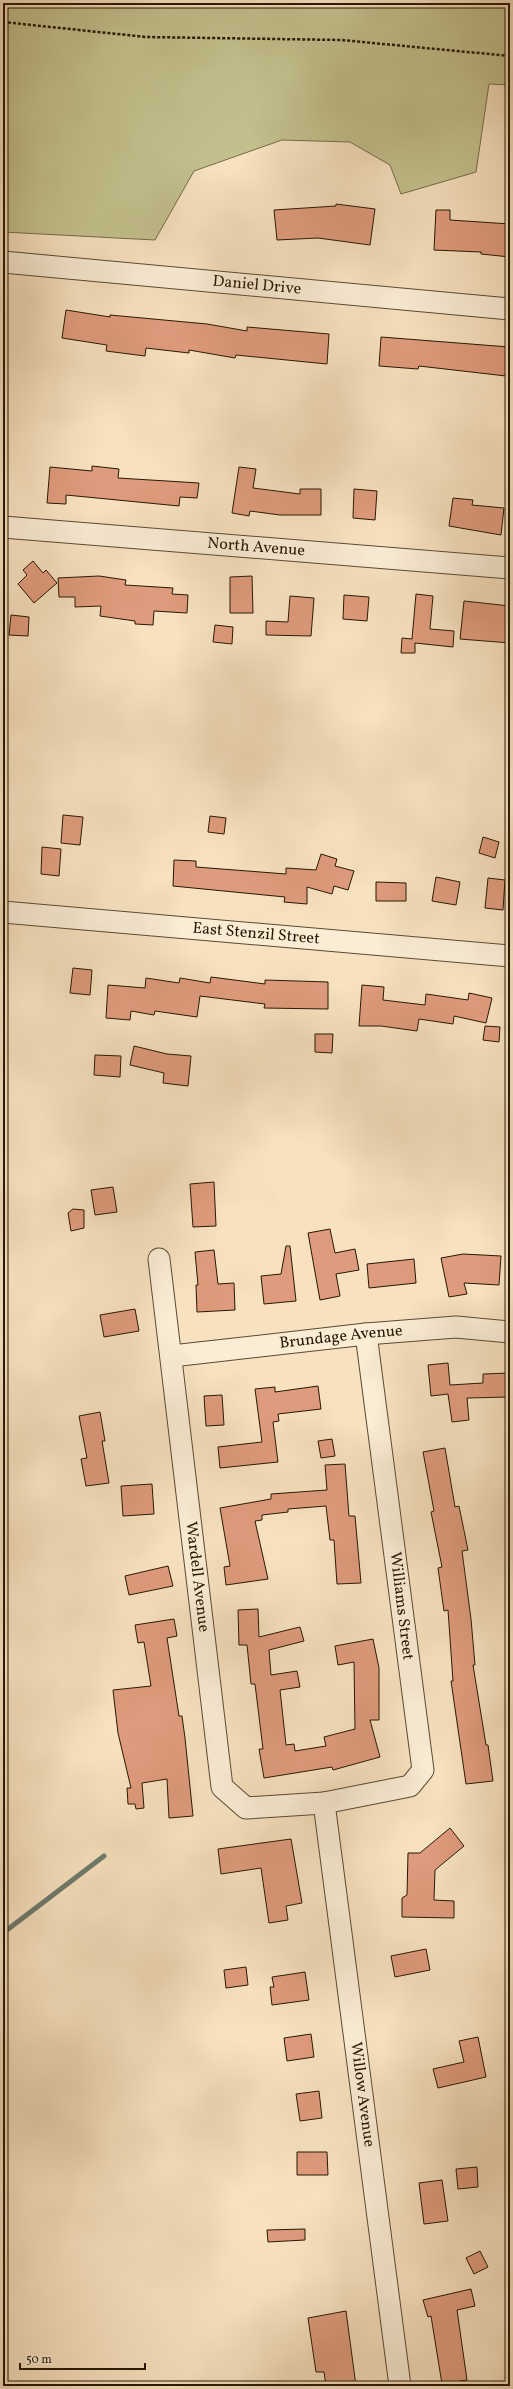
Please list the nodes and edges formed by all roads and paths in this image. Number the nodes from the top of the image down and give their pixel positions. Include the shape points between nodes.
1 (3, 22) edge
2 (510, 56) edge
3 (3, 262) edge
4 (510, 308) edge
5 (3, 527) edge
6 (510, 568) edge
7 (3, 912) edge
8 (510, 956) edge
9 (159, 1258) dead end
10 (510, 1332) edge
11 (366, 1334) junction
12 (172, 1356) junction
13 (324, 1803) junction
14 (400, 2386) edge

1 - 2 path via 146,37 341,40
3 - 4 street, Daniel Drive
5 - 6 street, North Avenue
7 - 8 street, East Stenzil Street
9 - 12 street, Wardell Avenue
10 - 11 street, Brundage Avenue via 456,1327
11 - 12 street, Brundage Avenue
11 - 13 street, Williams Street via 423,1770 410,1786
12 - 13 street, Wardell Avenue via 222,1787 246,1808
13 - 14 street, Willow Avenue

